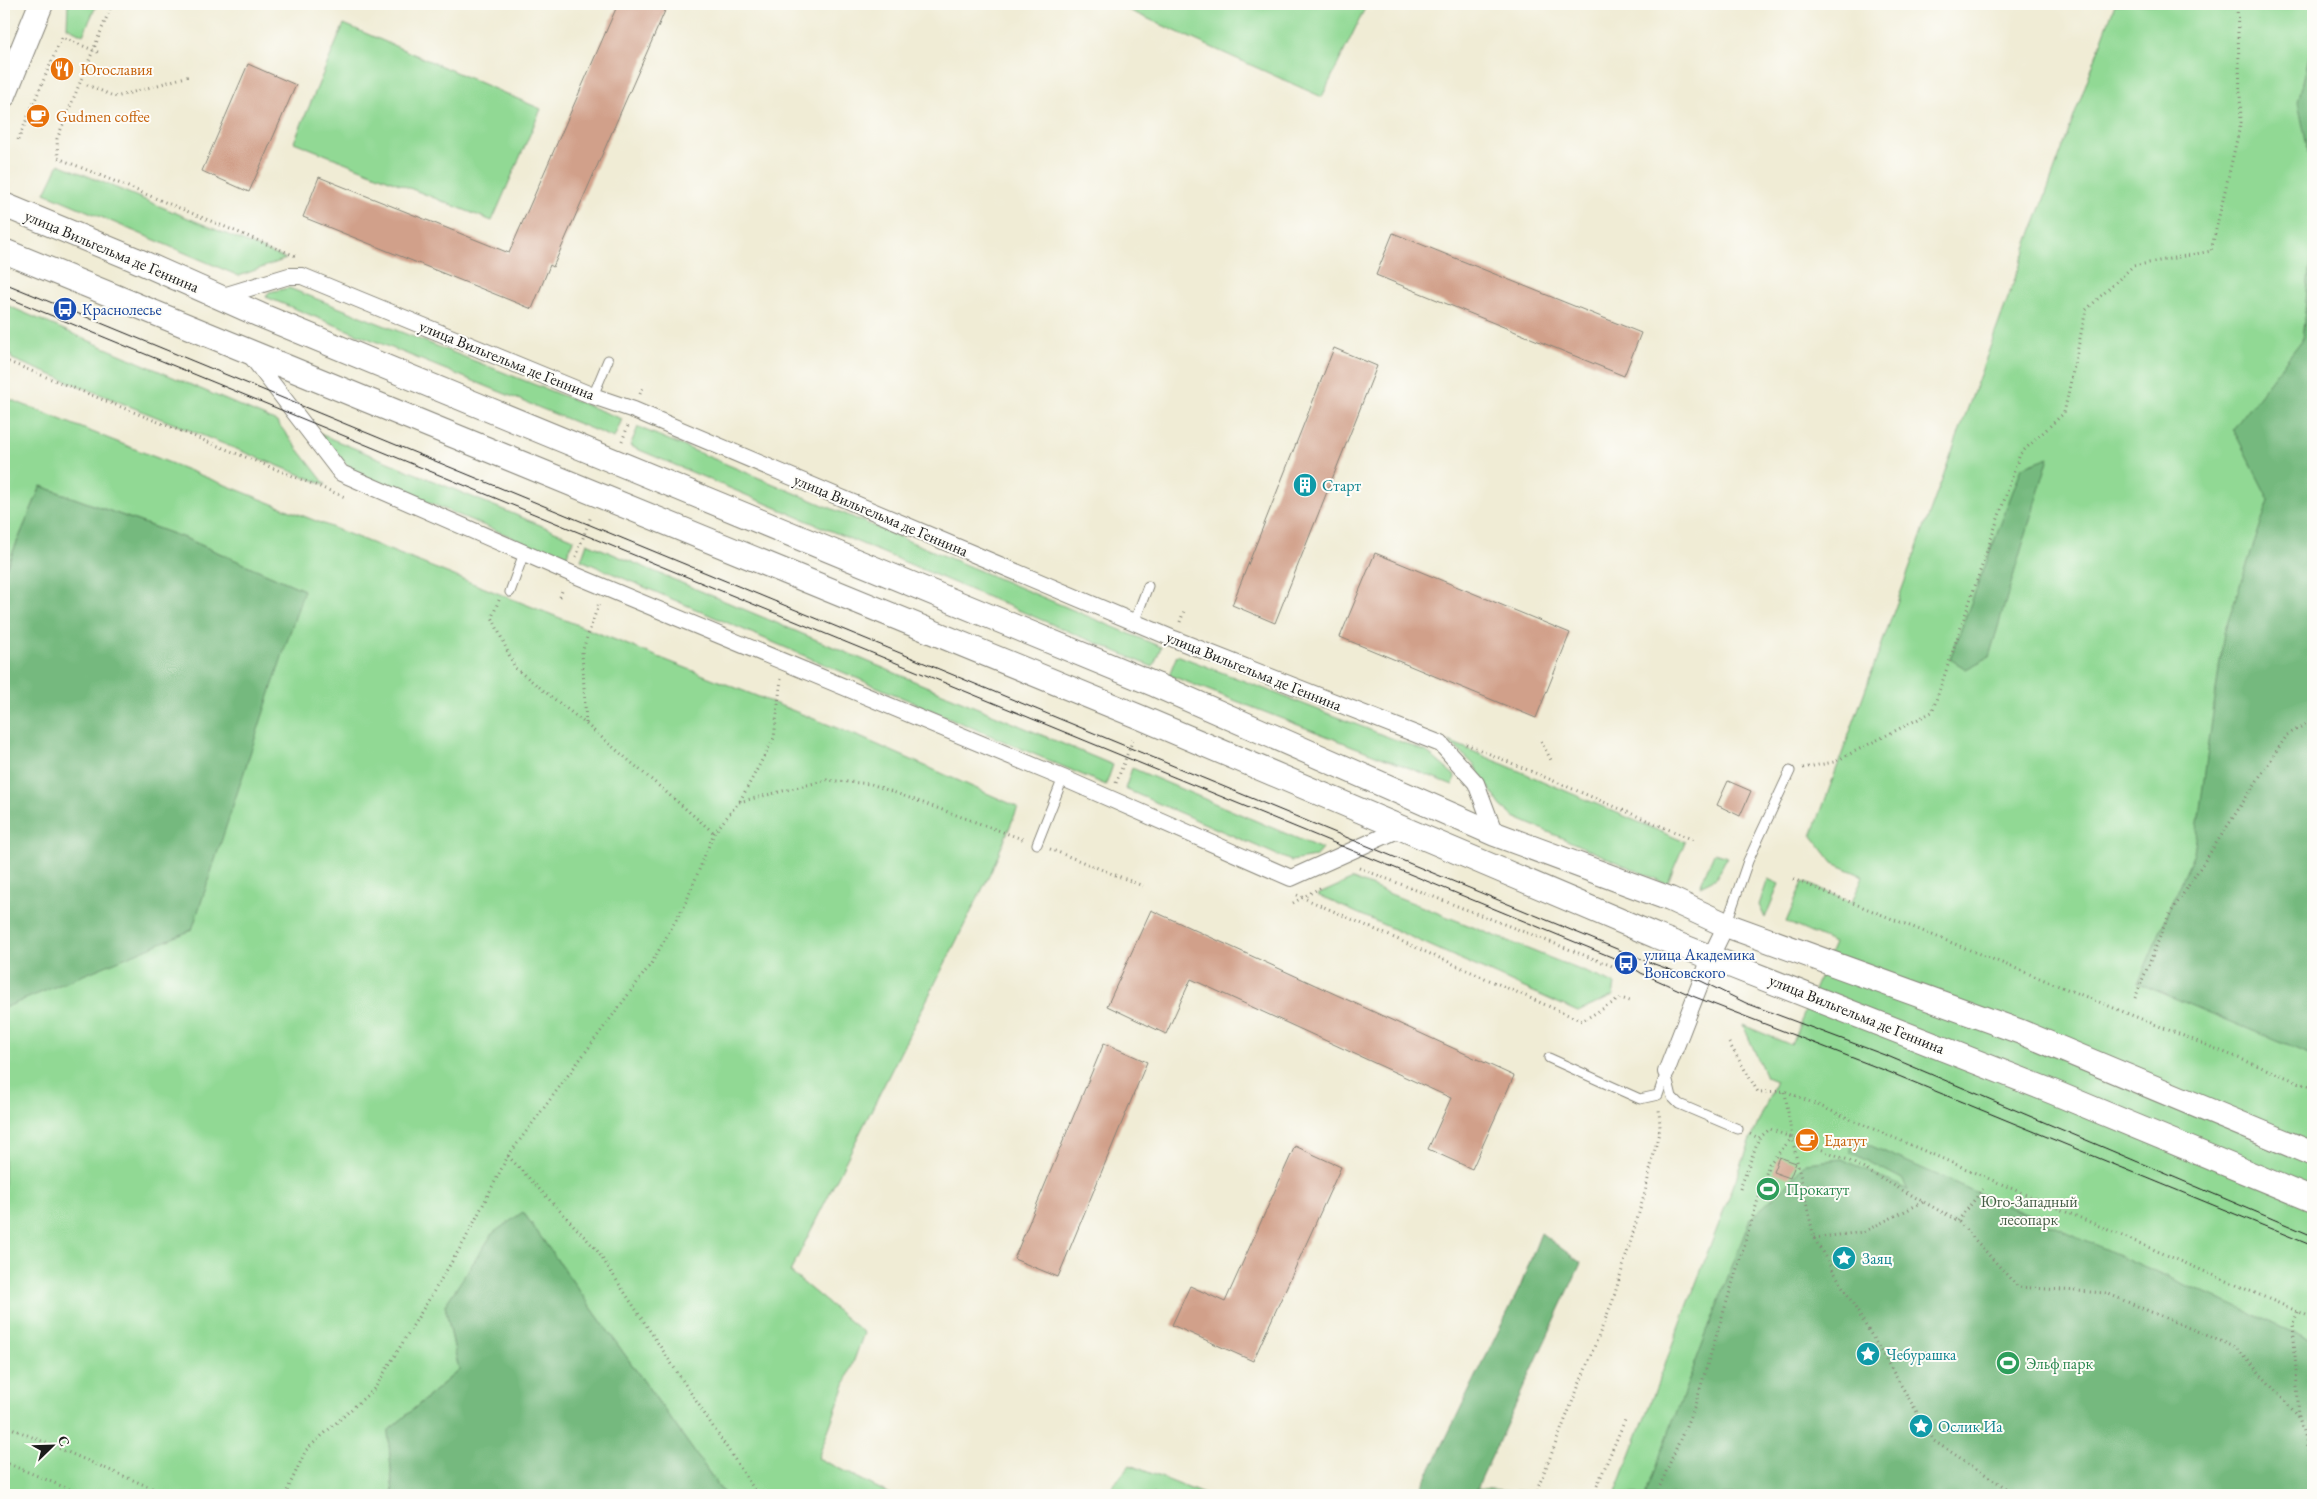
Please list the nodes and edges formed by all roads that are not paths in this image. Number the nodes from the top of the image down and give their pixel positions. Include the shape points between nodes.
1 (41, 4) edge
2 (4, 95) edge
3 (4, 205) edge
4 (4, 251) edge
5 (220, 297) junction
6 (246, 350) junction
7 (608, 360) dead end
8 (593, 396) junction
9 (524, 553) junction
10 (1148, 586) dead end
11 (510, 592) dead end
12 (1134, 623) junction
13 (1790, 771) road end
14 (1063, 778) junction
15 (1400, 829) junction
16 (1495, 834) junction
17 (1037, 844) road end
18 (1726, 925) junction
19 (1711, 956) junction
20 (1549, 1058) dead end
21 (1666, 1072) junction
22 (1738, 1129) road end
23 (2313, 1154) edge
24 (2313, 1200) edge

1 - 2 main road
3 - 5 main road, улица Вильгельма де Геннина
4 - 6 main road, улица Вильгельма де Геннина
5 - 8 street, улица Вильгельма де Геннина via 289,276 302,276
5 - 16 main road, улица Вильгельма де Геннина via 1146,681
6 - 9 street via 341,473
6 - 15 main road, улица Вильгельма де Геннина via 1142,718
7 - 8 lane
8 - 12 street, улица Вильгельма де Геннина via 634,410
9 - 11 lane
9 - 14 street
10 - 12 lane
12 - 16 street, улица Вильгельма де Геннина via 1441,744 1476,783
13 - 18 lane via 1748,861
14 - 15 street via 1291,878
14 - 17 lane
15 - 19 main road, улица Вильгельма де Геннина
16 - 18 main road, улица Вильгельма де Геннина via 1670,899
18 - 19 street
18 - 23 main road, улица Вильгельма де Геннина via 2021,1032
19 - 21 street
19 - 24 main road, улица Вильгельма де Геннина via 2141,1127
20 - 21 lane via 1640,1099 1658,1095
21 - 22 lane via 1672,1097 1679,1104

